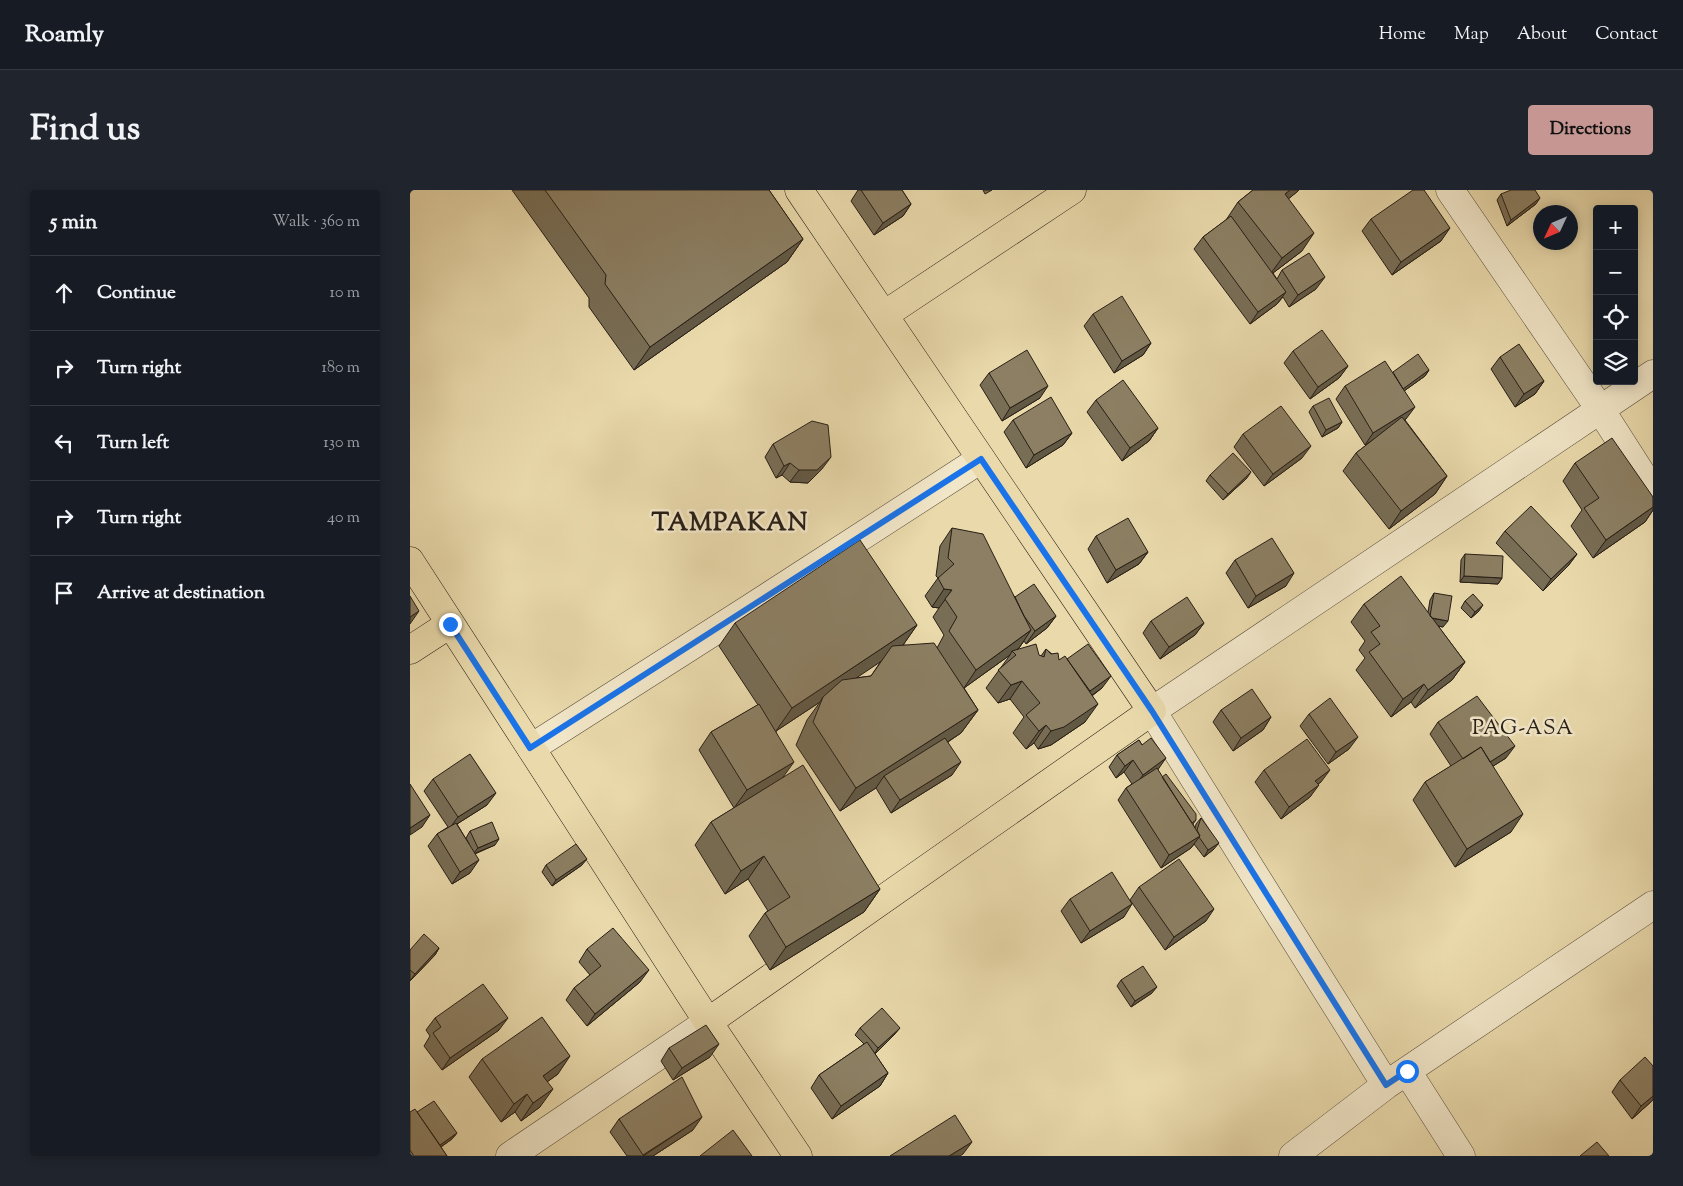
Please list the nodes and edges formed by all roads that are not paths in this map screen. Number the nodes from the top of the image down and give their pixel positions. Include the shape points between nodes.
1 (799, 190) edge
2 (1072, 190) edge
3 (1450, 190) edge
4 (884, 315) junction
5 (1653, 374) edge
6 (1600, 409) junction
7 (981, 459) junction
8 (1653, 492) edge
9 (410, 561) edge
10 (450, 624) junction
11 (410, 650) edge
12 (1152, 711) junction
13 (530, 748) junction
14 (1653, 905) edge
15 (708, 1022) junction
16 (1397, 1078) junction
17 (510, 1156) edge
18 (798, 1156) edge
19 (1293, 1156) edge
20 (1461, 1156) edge

1 - 4 main road
2 - 4 main road
3 - 6 street
4 - 7 main road
5 - 6 street
6 - 8 street
6 - 12 street
7 - 12 main road
7 - 13 street
9 - 10 main road
10 - 11 main road
10 - 13 main road
12 - 15 main road
12 - 16 street
13 - 15 main road
14 - 16 street
15 - 17 street
15 - 18 main road
16 - 19 street
16 - 20 street

